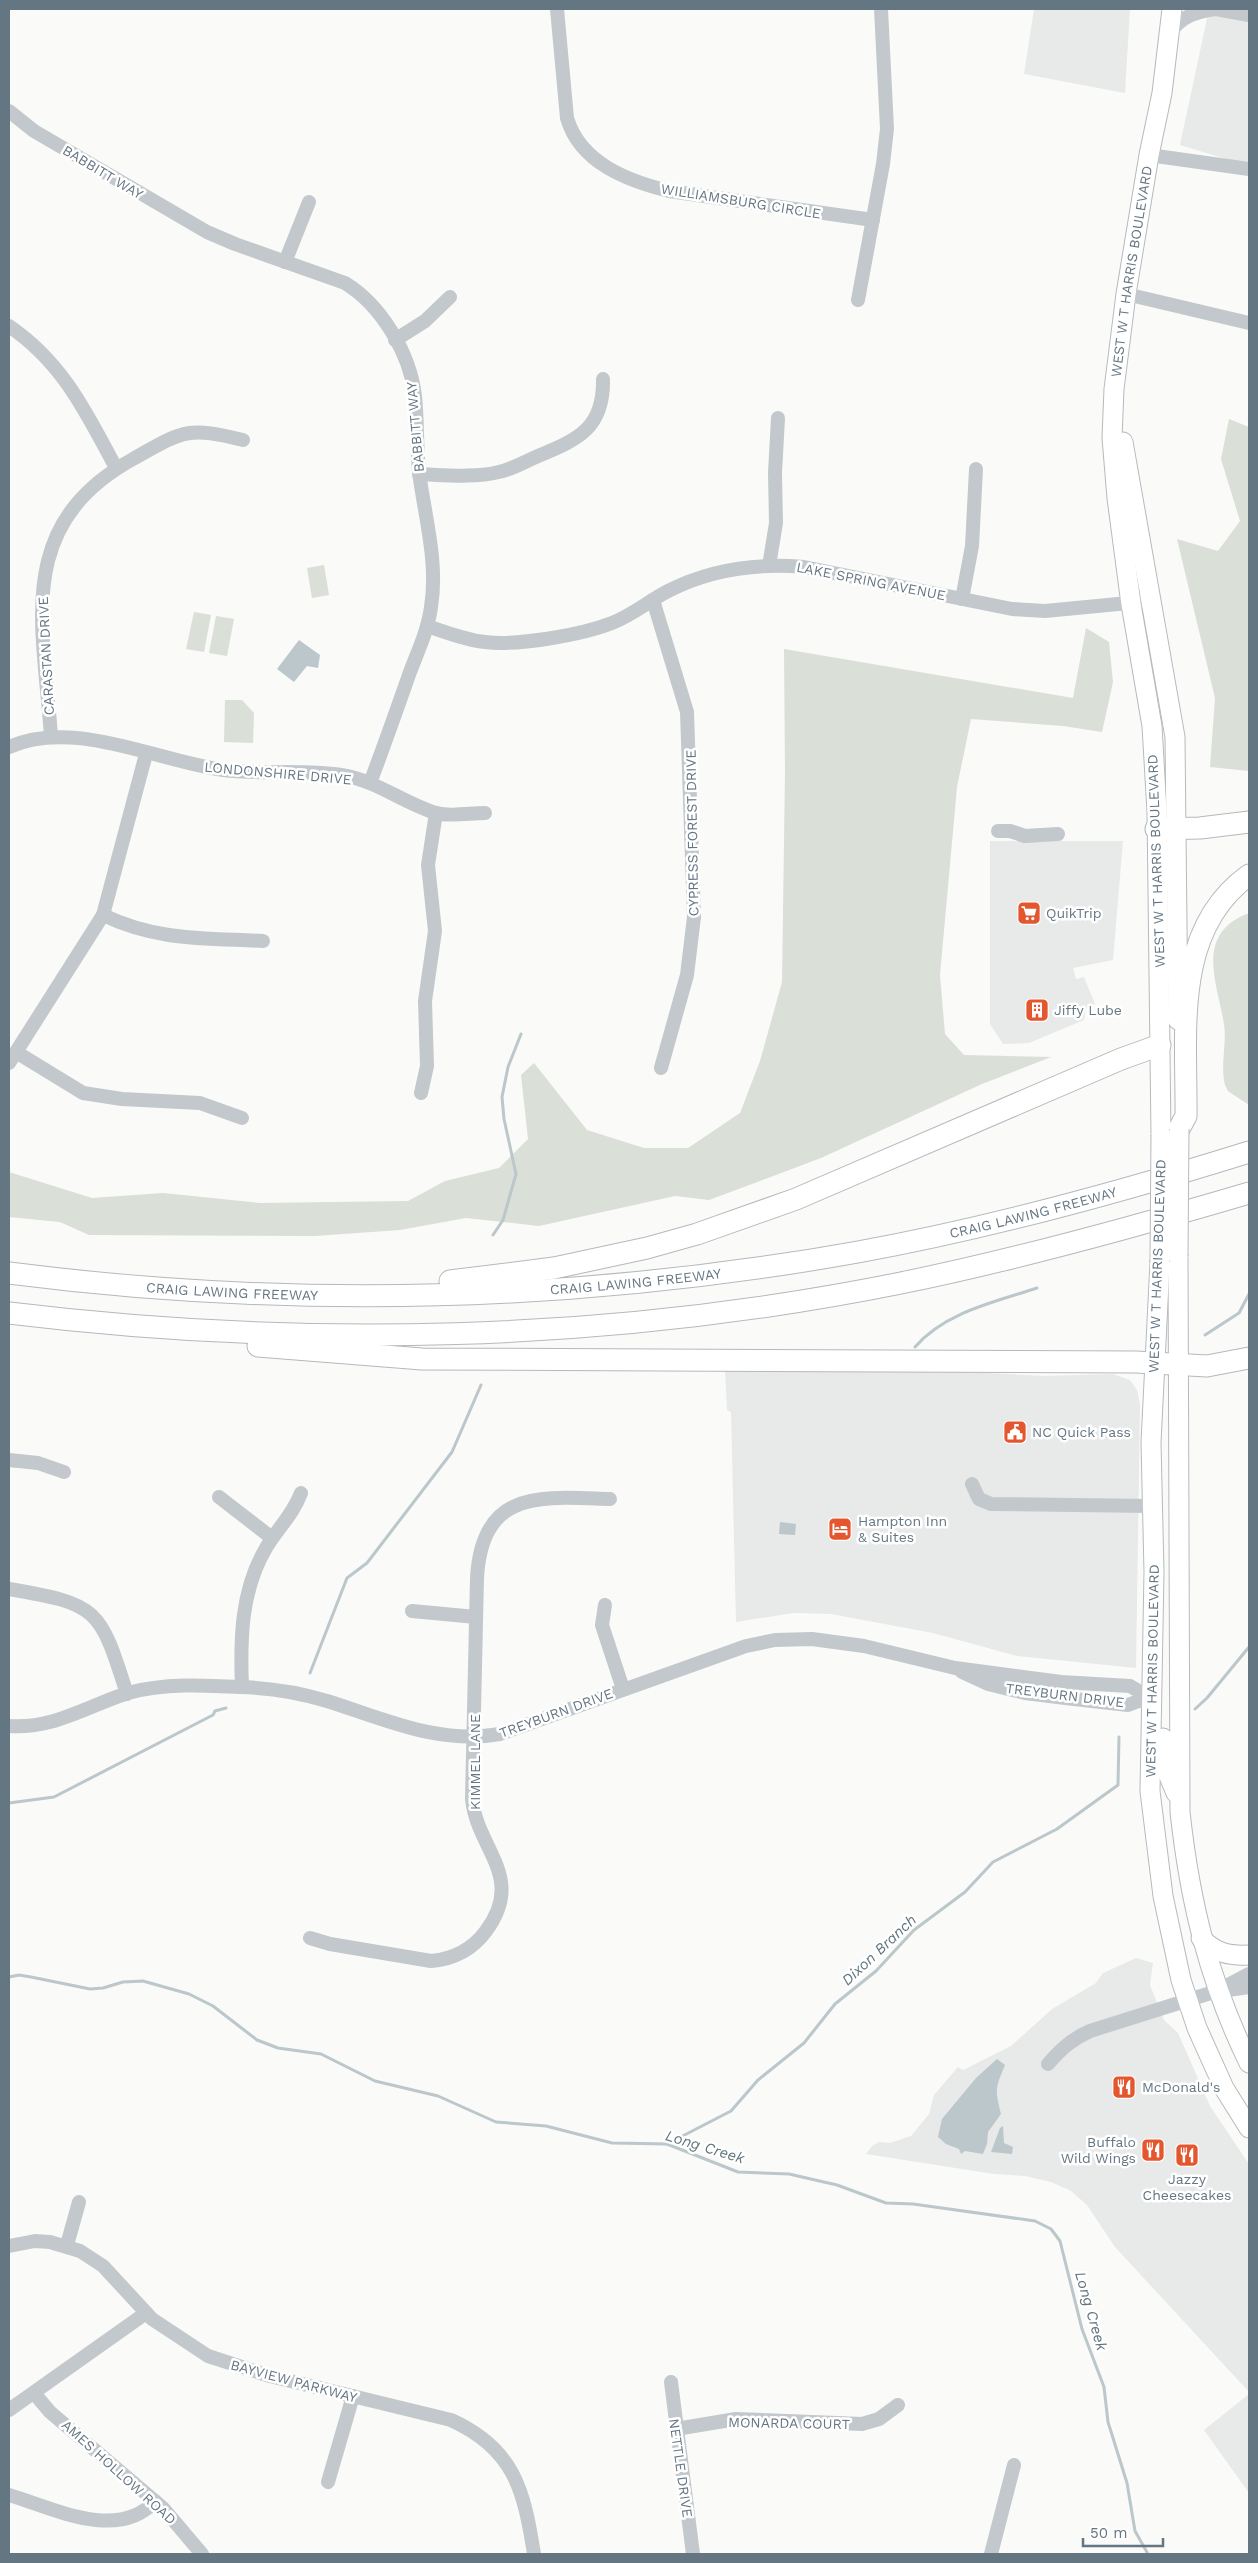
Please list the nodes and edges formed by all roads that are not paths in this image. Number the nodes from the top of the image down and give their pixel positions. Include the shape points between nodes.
1 (557, 9) edge
2 (881, 9) edge
3 (1159, 9) edge
4 (1172, 9) edge
5 (1216, 9) edge
6 (1249, 14) edge
7 (1167, 38) junction
8 (9, 111) edge
9 (1149, 154) junction
10 (1249, 169) edge
11 (309, 202) dead end
12 (873, 220) junction
13 (285, 262) junction
14 (1126, 294) junction
15 (450, 297) dead end
16 (858, 300) dead end
17 (1249, 323) edge
18 (9, 326) edge
19 (395, 340) junction
20 (603, 379) dead end
21 (1114, 389) junction
22 (778, 418) dead end
23 (243, 440) dead end
24 (116, 468) junction
25 (976, 469) dead end
26 (419, 474) junction
27 (769, 566) junction
28 (962, 599) junction
29 (1151, 599) junction
30 (653, 600) junction
31 (1131, 604) junction
32 (427, 626) junction
33 (51, 736) junction
34 (9, 746) edge
35 (146, 754) junction
36 (370, 783) junction
37 (436, 813) junction
38 (485, 813) dead end
39 (1249, 822) edge
40 (1166, 829) junction
41 (1004, 831) dead end
42 (1058, 834) dead end
43 (1249, 875) edge
44 (103, 915) junction
45 (263, 941) dead end
46 (1160, 1045) junction
47 (12, 1058) edge
48 (660, 1068) dead end
49 (421, 1093) dead end
50 (242, 1118) dead end
51 (1170, 1132) junction
52 (1249, 1152) edge
53 (1249, 1193) edge
54 (1169, 1259) junction
55 (9, 1273) edge
56 (291, 1295) junction
57 (9, 1313) edge
58 (155, 1328) junction
59 (1249, 1358) edge
60 (1154, 1364) junction
61 (1177, 1364) junction
62 (9, 1460) edge
63 (64, 1472) dead end
64 (972, 1484) dead end
65 (301, 1493) dead end
66 (219, 1497) dead end
67 (610, 1499) dead end
68 (1152, 1506) junction
69 (272, 1538) junction
70 (9, 1589) edge
71 (605, 1605) dead end
72 (412, 1611) dead end
73 (476, 1616) junction
74 (242, 1687) junction
75 (623, 1689) junction
76 (127, 1694) junction
77 (1149, 1696) junction
78 (9, 1726) edge
79 (474, 1738) junction
80 (1179, 1800) junction
81 (310, 1938) dead end
82 (1201, 1938) junction
83 (1249, 1955) edge
84 (1249, 1974) edge
85 (1249, 1987) edge
86 (1217, 1992) junction
87 (1188, 2001) junction
88 (1048, 2064) dead end
89 (1249, 2064) edge
90 (1249, 2128) edge
91 (79, 2202) dead end
92 (66, 2245) junction
93 (9, 2246) edge
94 (146, 2313) junction
95 (671, 2382) dead end
96 (34, 2393) junction
97 (353, 2396) junction
98 (898, 2405) dead end
99 (9, 2410) edge
100 (676, 2429) junction
101 (1014, 2465) dead end
102 (328, 2482) dead end
103 (9, 2496) edge
104 (156, 2501) junction
105 (202, 2554) edge
106 (534, 2554) edge
107 (693, 2554) edge
108 (991, 2554) edge

1 - 12 street, WILLIAMSBURG CIRCLE via 570,128 582,146 614,172 669,191
2 - 12 street via 887,129
3 - 9 main road, WEST W T HARRIS BOULEVARD via 1147,108
4 - 7 main road, WEST W T HARRIS BOULEVARD
5 - 6 street
5 - 7 street via 1202,10 1180,20
7 - 9 main road, WEST W T HARRIS BOULEVARD via 1162,93
8 - 13 street, BABBITT WAY via 34,132 207,232
9 - 10 street
9 - 14 main road, WEST W T HARRIS BOULEVARD
11 - 13 street
12 - 16 street
13 - 19 street, BABBITT WAY via 338,280 358,291 374,307
14 - 17 street
14 - 21 main road, WEST W T HARRIS BOULEVARD
15 - 19 street via 425,321
18 - 24 street via 45,355 68,383
19 - 26 street, BABBITT WAY via 408,368 414,393
20 - 26 street via 599,413 577,438 500,472
21 - 29 main road, WEST W T HARRIS BOULEVARD
21 - 31 main road, WEST W T HARRIS BOULEVARD via 1113,455
22 - 27 street via 776,522
23 - 24 street, CARASTAN DRIVE via 203,431 184,433
24 - 33 street, CARASTAN DRIVE via 87,492 67,515 53,542 44,571 42,606
25 - 28 street via 972,546
26 - 32 street, BABBITT WAY via 434,572
27 - 28 street, LAKE SPRING AVENUE via 804,567
27 - 30 street, LAKE SPRING AVENUE via 717,572 678,586
28 - 31 street, LAKE SPRING AVENUE via 1037,611
29 - 31 street, LAKE SPRING AVENUE
29 - 40 main road, WEST W T HARRIS BOULEVARD via 1174,737
30 - 32 street, LAKE SPRING AVENUE via 614,622 521,642 484,642
30 - 48 street, CYPRESS FOREST DRIVE via 688,712 694,917 689,965
31 - 40 main road, WEST W T HARRIS BOULEVARD
32 - 36 street, BABBITT WAY
33 - 34 street, LONDONSHIRE DRIVE
33 - 35 street, LONDONSHIRE DRIVE via 81,737
35 - 36 street, LONDONSHIRE DRIVE via 225,770 341,775
35 - 44 street
36 - 37 street, LONDONSHIRE DRIVE
37 - 38 street, LONDONSHIRE DRIVE
37 - 49 street via 428,865 434,930 425,1001 427,1066
39 - 40 highway
40 - 46 main road, WEST W T HARRIS BOULEVARD
40 - 51 main road, WEST W T HARRIS BOULEVARD
41 - 42 street via 1024,836
43 - 51 highway via 1210,914 1194,958 1188,994 1186,1116
44 - 45 street via 126,926 160,935
44 - 47 street
46 - 51 main road, WEST W T HARRIS BOULEVARD
46 - 56 highway via 796,1200 689,1237 554,1268
47 - 50 street via 83,1094 194,1102
51 - 54 main road, WEST W T HARRIS BOULEVARD, bridge
52 - 56 highway, CRAIG LAWING FREEWAY via 1164,1179 941,1235 719,1273 583,1287 426,1296
53 - 58 highway via 982,1266 861,1290 672,1318 563,1328 372,1336
54 - 60 main road, WEST W T HARRIS BOULEVARD
54 - 61 main road, WEST W T HARRIS BOULEVARD
55 - 56 highway, CRAIG LAWING FREEWAY via 138,1288
57 - 58 highway
58 - 60 highway via 241,1345 422,1358
59 - 61 highway via 1207,1366
60 - 61 highway
60 - 68 main road, WEST W T HARRIS BOULEVARD
61 - 80 main road, WEST W T HARRIS BOULEVARD
62 - 63 street via 38,1463
64 - 68 street via 979,1499 991,1504
65 - 69 street via 290,1516
66 - 69 street
67 - 73 street, KIMMEL LANE via 541,1497 519,1503 504,1514 489,1530 480,1553
68 - 77 main road, WEST W T HARRIS BOULEVARD via 1154,1572
69 - 74 street via 252,1576 245,1600
70 - 76 street via 66,1600 86,1610 99,1622 108,1638
71 - 75 street via 602,1626
72 - 73 street
73 - 79 street, KIMMEL LANE
74 - 76 street, TREYBURN DRIVE via 174,1687
74 - 79 street, TREYBURN DRIVE via 326,1701 411,1730
75 - 77 street, TREYBURN DRIVE via 746,1646 775,1640 812,1639 864,1646 955,1668 988,1684 1025,1693 1128,1705
75 - 79 street, TREYBURN DRIVE via 500,1734
76 - 78 street, TREYBURN DRIVE via 49,1724
77 - 80 main road via 1161,1705 1164,1716 1163,1762
77 - 87 main road, WEST W T HARRIS BOULEVARD via 1151,1801 1168,1931
79 - 81 street, KIMMEL LANE via 473,1811 494,1855 501,1879 498,1910 483,1935 462,1953 447,1960 431,1961
80 - 82 main road, WEST W T HARRIS BOULEVARD via 1184,1853
82 - 83 main road via 1208,1946 1224,1954
82 - 86 main road, WEST W T HARRIS BOULEVARD
84 - 86 street
85 - 86 street
86 - 87 street
86 - 89 main road, WEST W T HARRIS BOULEVARD
87 - 88 street via 1083,2034 1062,2048
87 - 90 main road, WEST W T HARRIS BOULEVARD via 1224,2088
91 - 92 street
92 - 93 street, BAYVIEW PARKWAY via 35,2241
92 - 94 street, BAYVIEW PARKWAY via 103,2266
94 - 96 street
94 - 97 street, BAYVIEW PARKWAY via 173,2335 208,2356 249,2371
95 - 100 street, NETTLE DRIVE
96 - 99 street
96 - 104 street, AMES HOLLOW ROAD via 50,2412
97 - 102 street
97 - 106 street, BAYVIEW PARKWAY via 451,2420 489,2442 518,2482 527,2508
98 - 100 street, MONARDA COURT via 879,2420 862,2424 736,2420
100 - 107 street, NETTLE DRIVE
101 - 108 street
103 - 104 street via 108,2522 140,2514
104 - 105 street, AMES HOLLOW ROAD

